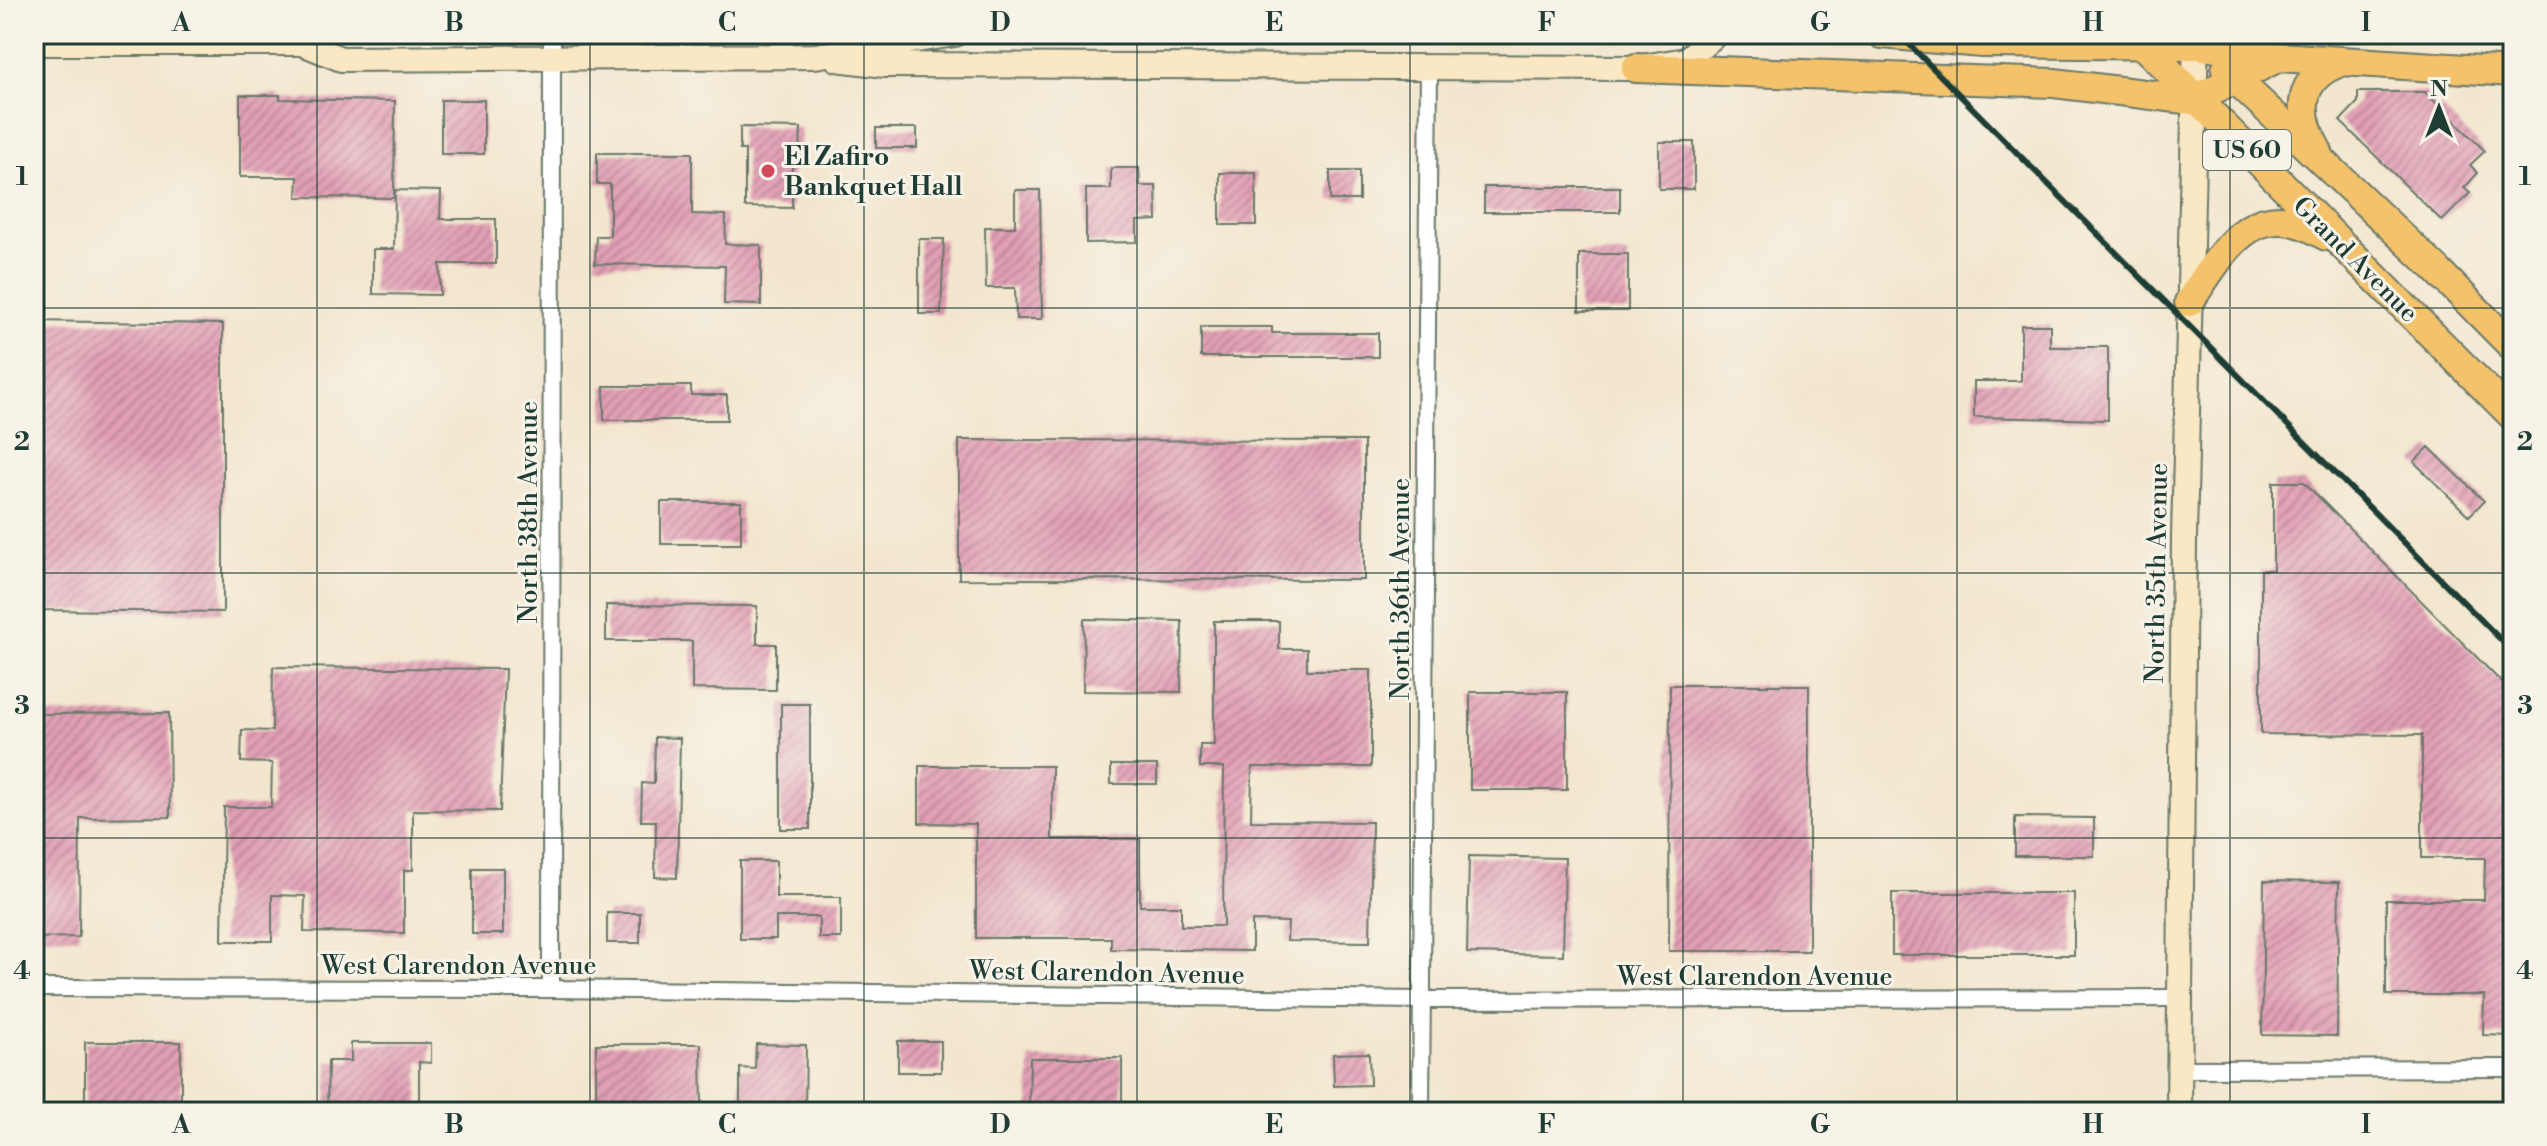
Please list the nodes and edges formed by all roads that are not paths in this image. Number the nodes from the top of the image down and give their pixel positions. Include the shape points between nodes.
1 (955, 34) edge
2 (1716, 34) edge
3 (1882, 34) edge
4 (307, 37) edge
5 (1977, 38) edge
6 (2193, 38) edge
7 (2137, 40) edge
8 (34, 43) edge
9 (552, 46) edge
10 (815, 56) junction
11 (2279, 57) junction
12 (2341, 62) junction
13 (1429, 66) junction
14 (1636, 68) junction
15 (2513, 72) edge
16 (2237, 80) junction
17 (2193, 100) junction
18 (2324, 164) junction
19 (2351, 254) junction
20 (2189, 302) junction
21 (2513, 347) edge
22 (2513, 416) edge
23 (34, 988) edge
24 (551, 989) junction
25 (2180, 998) junction
26 (1421, 1000) junction
27 (2513, 1068) edge
28 (2179, 1069) junction
29 (1421, 1112) edge
30 (2179, 1112) edge

1 - 10 main road
2 - 14 main road via 1686,60
3 - 5 highway
4 - 8 main road
4 - 9 main road via 341,59
5 - 7 highway
6 - 7 highway
6 - 11 highway
6 - 16 highway, Grand Avenue / US 60
6 - 17 main road, North 35th Avenue
7 - 17 highway, Grand Avenue / US 60
9 - 10 main road
9 - 24 street, North 38th Avenue
10 - 13 main road via 885,65
11 - 12 highway
11 - 16 highway
12 - 15 highway
12 - 18 highway via 2316,74 2305,94 2306,126
13 - 14 main road
13 - 26 street, North 36th Avenue
14 - 17 highway via 2054,83
16 - 17 highway
16 - 18 highway, Grand Avenue / US 60
17 - 19 highway, Grand Avenue / US 60
17 - 20 main road, North 35th Avenue
18 - 21 highway, Grand Avenue / US 60
19 - 20 highway via 2299,222 2265,222 2228,244
19 - 22 highway, Grand Avenue / US 60
20 - 25 main road, North 35th Avenue
23 - 24 street, West Clarendon Avenue
24 - 26 street, West Clarendon Avenue
25 - 26 street, West Clarendon Avenue
25 - 28 main road, North 35th Avenue
26 - 29 street, North 36th Avenue
27 - 28 street
28 - 30 main road, North 35th Avenue

